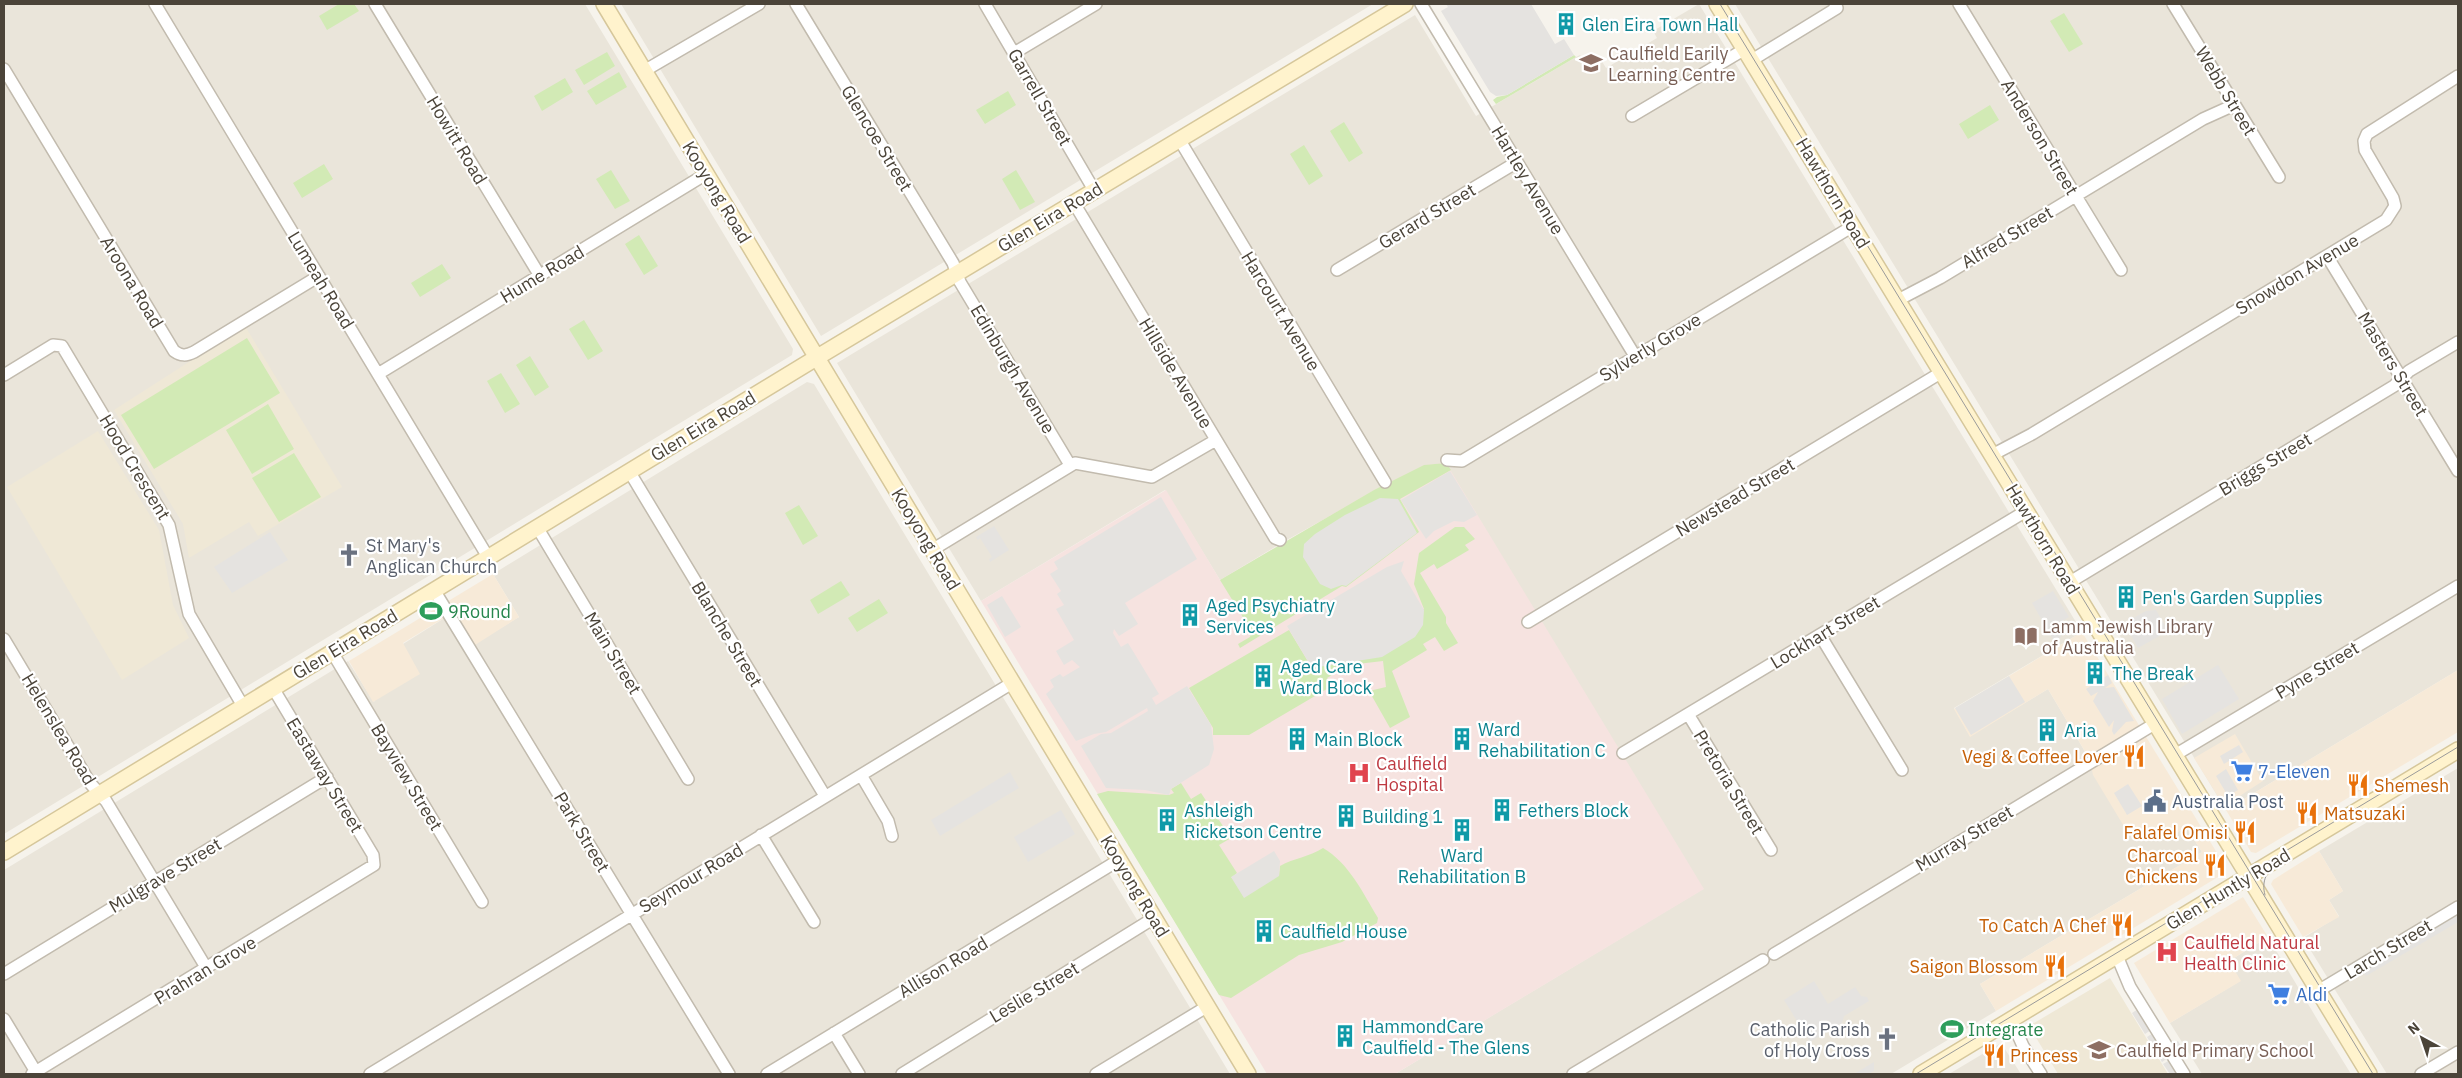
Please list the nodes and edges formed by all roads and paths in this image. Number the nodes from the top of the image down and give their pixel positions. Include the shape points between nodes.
1 (155, 4) edge
2 (375, 4) edge
3 (604, 4) edge
4 (759, 4) edge
5 (796, 4) edge
6 (985, 4) edge
7 (1096, 4) edge
8 (1405, 4) edge
9 (1421, 4) edge
10 (1717, 4) edge
11 (1834, 4) edge
12 (1959, 4) edge
13 (2173, 4) edge
14 (1014, 53) junction
15 (1749, 55) junction
16 (4, 69) edge
17 (644, 71) junction
18 (2458, 76) edge
19 (2232, 102) junction
20 (1632, 116) dead end
21 (1179, 139) junction
22 (1518, 162) junction
23 (706, 174) junction
24 (2279, 177) dead end
25 (1094, 190) junction
26 (2076, 196) junction
27 (1074, 203) junction
28 (1853, 226) junction
29 (2327, 256) junction
30 (1337, 270) dead end
31 (2121, 270) dead end
32 (957, 273) junction
33 (319, 276) junction
34 (540, 276) junction
35 (1899, 302) junction
36 (2458, 342) edge
37 (1635, 356) junction
38 (816, 358) junction
39 (1942, 372) junction
40 (378, 374) junction
41 (4, 375) edge
42 (2402, 378) junction
43 (1216, 440) junction
44 (1994, 458) junction
45 (1447, 460) dead end
46 (1070, 465) junction
47 (629, 471) junction
48 (2458, 471) edge
49 (1385, 482) dead end
50 (2026, 511) junction
51 (537, 527) junction
52 (1280, 540) dead end
53 (932, 550) junction
54 (488, 557) junction
55 (2070, 582) junction
56 (2458, 586) edge
57 (434, 590) junction
58 (1528, 622) dead end
59 (1820, 634) junction
60 (4, 639) edge
61 (332, 652) junction
62 (1012, 683) junction
63 (273, 688) junction
64 (243, 706) junction
65 (1688, 714) junction
66 (2156, 723) junction
67 (2458, 750) edge
68 (1623, 752) dead end
69 (2175, 755) junction
70 (1902, 770) dead end
71 (861, 775) junction
72 (327, 777) junction
73 (688, 778) dead end
74 (99, 794) junction
75 (825, 796) junction
76 (761, 836) junction
77 (892, 836) dead end
78 (1771, 850) dead end
79 (4, 852) edge
80 (1119, 860) junction
81 (374, 863) joint
82 (2248, 876) junction
83 (154, 882) junction
84 (482, 902) dead end
85 (2458, 906) edge
86 (632, 914) junction
87 (1154, 918) junction
88 (814, 922) dead end
89 (1774, 954) dead end
90 (2113, 958) junction
91 (1763, 960) dead end
92 (207, 969) junction
93 (4, 974) edge
94 (2318, 991) junction
95 (1208, 1006) junction
96 (4, 1019) edge
97 (2008, 1021) junction
98 (834, 1033) junction
99 (2458, 1052) edge
100 (914, 1065) junction
101 (34, 1073) edge
102 (370, 1074) edge
103 (729, 1074) edge
104 (767, 1074) edge
105 (859, 1074) edge
106 (893, 1074) edge
107 (902, 1074) edge
108 (1096, 1074) edge
109 (1248, 1074) edge
110 (1573, 1074) edge
111 (1920, 1074) edge
112 (2041, 1074) edge
113 (2184, 1074) edge
114 (2370, 1074) edge
115 (2421, 1074) edge

1 - 33 street, Lumeah Road
2 - 34 street, Howitt Road
3 - 17 main road, Kooyong Road
4 - 17 street
5 - 32 street, Glencoe Street
6 - 14 street, Garrell Street
7 - 14 street
8 - 21 main road, Glen Eira Road
9 - 22 street, Hartley Avenue
10 - 15 main road, Hawthorn Road
11 - 15 street via 1837,8
12 - 26 street, Anderson Street
13 - 19 street, Webb Street
14 - 25 street, Garrell Street
15 - 20 street
15 - 28 main road, Hawthorn Road
16 - 33 street, Aroona Road via 179,355 194,352
17 - 23 main road, Kooyong Road
18 - 29 street, Snowdon Avenue via 2367,134 2365,150 2395,206 2386,220
19 - 24 street, Webb Street
19 - 26 street, Alfred Street
21 - 25 main road, Glen Eira Road
21 - 49 street, Harcourt Avenue
22 - 30 street, Gerard Street
22 - 37 street, Hartley Avenue
23 - 34 street, Hume Road
23 - 38 main road, Kooyong Road
25 - 27 main road, Glen Eira Road
26 - 31 street, Anderson Street
26 - 35 street, Alfred Street
27 - 32 main road, Glen Eira Road
27 - 43 street, Hillside Avenue
28 - 35 main road, Hawthorn Road
28 - 37 street, Sylverly Grove
29 - 42 street, Masters Street
29 - 44 street, Snowdon Avenue via 2032,434 2018,448
32 - 38 main road, Glen Eira Road
32 - 46 street, Edinburgh Avenue
33 - 40 street, Lumeah Road
34 - 40 street, Hume Road
35 - 39 main road, Hawthorn Road
36 - 42 street, Briggs Street
37 - 45 street, Sylverly Grove via 1462,460
38 - 47 main road, Glen Eira Road
38 - 53 main road, Kooyong Road
39 - 44 main road, Hawthorn Road
39 - 58 street, Newstead Street
40 - 54 street, Lumeah Road
41 - 64 street, Hood Crescent via 58,344 62,346 169,525 189,614
42 - 48 street, Masters Street
42 - 55 street, Briggs Street
43 - 46 street via 1152,476 1088,464
43 - 52 street, Hillside Avenue via 1275,538
44 - 50 main road, Hawthorn Road
46 - 53 street
47 - 51 main road, Glen Eira Road
47 - 75 street, Blanche Street
50 - 55 main road, Hawthorn Road
50 - 59 street, Lockhart Street
51 - 54 main road, Glen Eira Road
51 - 73 street, Main Street
53 - 62 main road, Kooyong Road
54 - 57 main road, Glen Eira Road
55 - 66 main road, Hawthorn Road
56 - 69 street, Pyne Street
57 - 61 main road, Glen Eira Road
57 - 86 street, Park Street
59 - 65 street, Lockhart Street
59 - 70 street
60 - 74 street, Helenslea Road
61 - 63 main road, Glen Eira Road
61 - 84 street, Bayview Street
62 - 71 street, Seymour Road
62 - 80 main road, Kooyong Road
63 - 64 main road, Glen Eira Road
63 - 72 street, Eastaway Street
64 - 74 main road, Glen Eira Road
65 - 68 street, Lockhart Street
65 - 78 street, Pretoria Street
66 - 69 main road, Hawthorn Road
66 - 89 street, Murray Street
67 - 82 main road, Glen Huntly Road
69 - 82 main road, Hawthorn Road
71 - 75 street, Seymour Road
71 - 77 street via 888,821
72 - 81 street, Eastaway Street via 373,855
72 - 83 street, Mulgrave Street
74 - 79 main road, Glen Eira Road
74 - 83 street, Helenslea Road
75 - 76 street, Seymour Road
76 - 86 street, Seymour Road
76 - 88 street
80 - 87 main road, Kooyong Road
80 - 98 street, Allison Road
81 - 92 street, Prahran Grove via 369,870
82 - 90 main road, Glen Huntly Road
82 - 94 main road, Hawthorn Road
83 - 92 street, Helenslea Road
83 - 93 street, Mulgrave Street
85 - 94 street, Larch Street
86 - 102 street, Seymour Road
86 - 103 street, Park Street
87 - 95 main road, Kooyong Road
87 - 100 street, Leslie Street
90 - 97 main road, Glen Huntly Road
90 - 113 street
91 - 110 street
92 - 101 street, Prahran Grove
94 - 114 main road, Hawthorn Road
95 - 108 street
95 - 109 main road, Kooyong Road
96 - 101 street
97 - 111 main road, Glen Huntly Road
97 - 112 street
98 - 104 street, Allison Road
98 - 105 street
99 - 115 street
100 - 106 street, Leslie Street
100 - 107 street, Leslie Street

